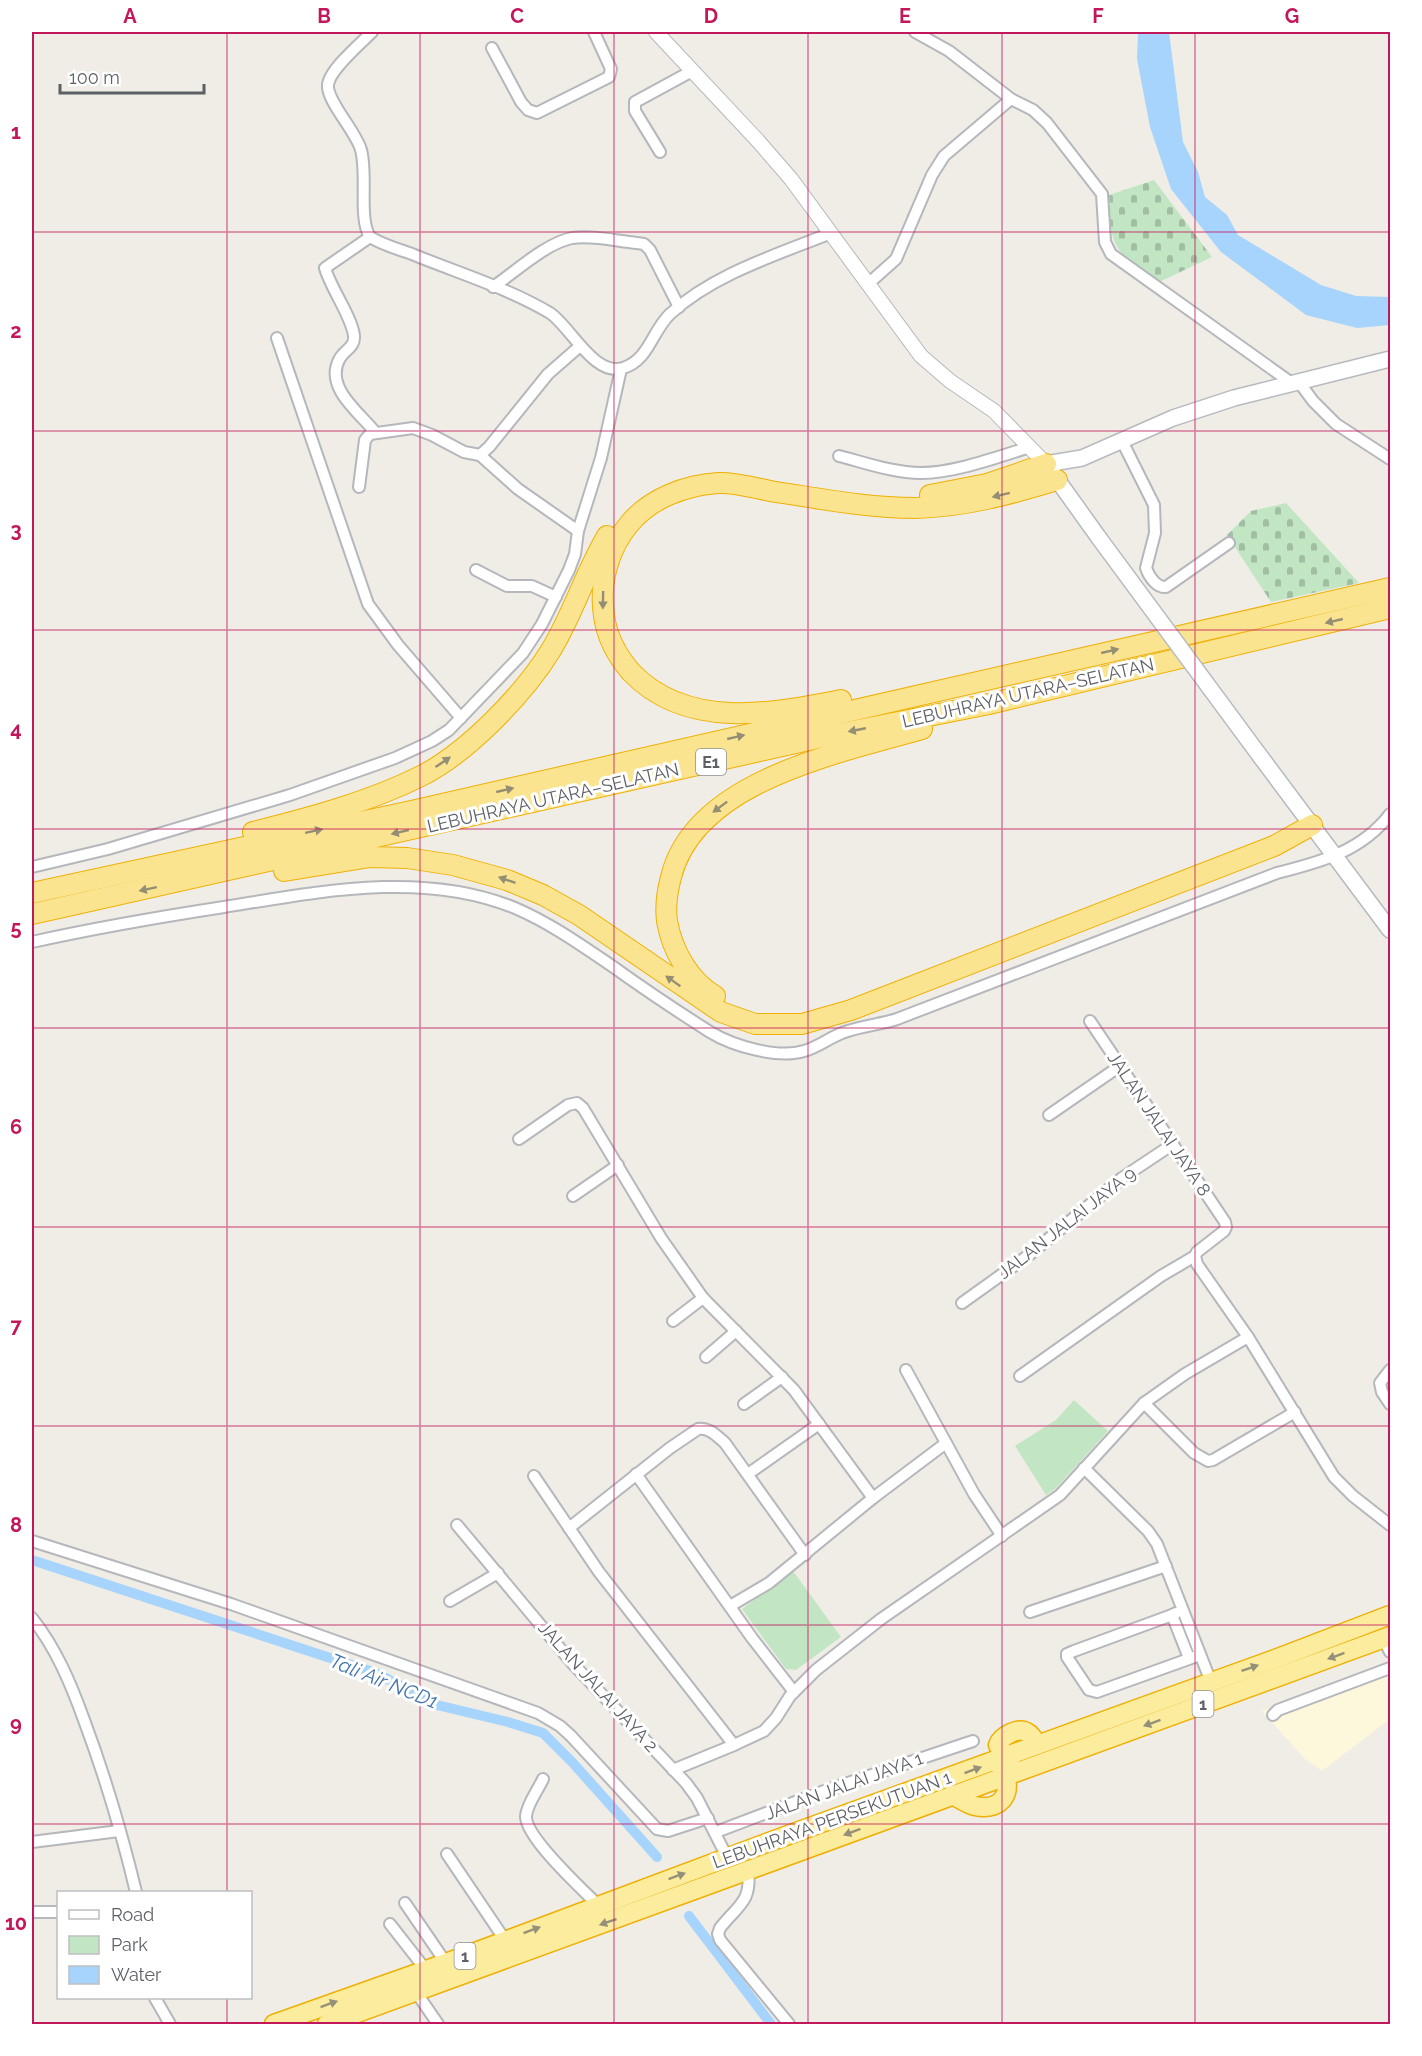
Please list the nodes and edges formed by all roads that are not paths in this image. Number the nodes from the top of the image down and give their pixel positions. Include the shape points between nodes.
1 (372, 32) edge
2 (594, 32) edge
3 (656, 32) edge
4 (915, 32) edge
5 (492, 48) dead end
6 (693, 71) junction
7 (1011, 99) junction
8 (660, 152) dead end
9 (831, 233) junction
10 (370, 237) junction
11 (868, 284) junction
12 (493, 287) junction
13 (679, 307) junction
14 (277, 338) dead end
15 (580, 346) junction
16 (1390, 359) edge
17 (621, 369) junction
18 (1296, 383) junction
19 (375, 432) junction
20 (1122, 441) junction
21 (1030, 447) junction
22 (480, 455) junction
23 (839, 456) dead end
24 (1390, 459) edge
25 (1051, 472) junction
26 (359, 487) dead end
27 (578, 531) junction
28 (1229, 543) dead end
29 (476, 570) dead end
30 (1390, 588) edge
31 (556, 597) junction
32 (1390, 608) edge
33 (1075, 660) junction
34 (988, 704) junction
35 (461, 718) junction
36 (1390, 814) edge
37 (1308, 820) junction
38 (1335, 856) junction
39 (194, 857) junction
40 (32, 867) edge
41 (184, 881) junction
42 (32, 893) edge
43 (32, 914) edge
44 (1390, 930) edge
45 (32, 942) edge
46 (1090, 1021) dead end
47 (1120, 1066) junction
48 (1049, 1115) dead end
49 (519, 1139) dead end
50 (1173, 1144) junction
51 (618, 1165) junction
52 (573, 1196) dead end
53 (1195, 1256) junction
54 (703, 1298) junction
55 (962, 1303) dead end
56 (673, 1321) dead end
57 (736, 1331) junction
58 (1248, 1337) junction
59 (706, 1356) dead end
60 (906, 1370) dead end
61 (1387, 1373) edge
62 (1020, 1376) dead end
63 (782, 1377) junction
64 (744, 1404) dead end
65 (1144, 1404) junction
66 (1390, 1404) edge
67 (1295, 1412) junction
68 (819, 1424) junction
69 (946, 1443) junction
70 (1084, 1468) junction
71 (636, 1474) junction
72 (748, 1474) junction
73 (534, 1476) dead end
74 (873, 1498) junction
75 (1390, 1524) edge
76 (457, 1525) dead end
77 (569, 1528) junction
78 (1002, 1536) junction
79 (32, 1541) edge
80 (806, 1555) junction
81 (1166, 1566) junction
82 (498, 1573) junction
83 (450, 1601) dead end
84 (730, 1606) junction
85 (1030, 1612) dead end
86 (1177, 1612) junction
87 (1390, 1615) edge
88 (32, 1618) edge
89 (1388, 1642) edge
90 (1200, 1655) junction
91 (1189, 1658) junction
92 (1390, 1668) edge
93 (1211, 1682) junction
94 (794, 1692) junction
95 (1273, 1714) dead end
96 (973, 1741) dead end
97 (734, 1745) junction
98 (1006, 1767) junction
99 (673, 1770) junction
100 (543, 1779) dead end
101 (708, 1818) junction
102 (119, 1831) junction
103 (716, 1832) junction
104 (32, 1842) edge
105 (447, 1854) dead end
106 (728, 1857) junction
107 (748, 1871) junction
108 (135, 1891) edge
109 (405, 1903) dead end
110 (598, 1905) junction
111 (32, 1912) edge
112 (57, 1912) edge
113 (390, 1924) dead end
114 (505, 1940) junction
115 (446, 1963) junction
116 (426, 1970) junction
117 (416, 1992) junction
118 (156, 1999) edge
119 (170, 2025) edge
120 (274, 2025) edge
121 (327, 2025) edge
122 (438, 2025) edge
123 (789, 2025) edge

1 - 10 street via 334,72 328,84 361,149 366,228
2 - 5 street via 611,69 609,77 537,113 521,102
3 - 6 street
4 - 7 street via 949,51
6 - 8 street via 635,102 635,111
6 - 9 street via 780,165
7 - 11 street via 944,156 896,259
7 - 18 street via 1033,110 1047,123 1101,194 1105,242 1111,254
9 - 11 street
9 - 13 street via 718,280
10 - 12 street
10 - 19 street via 325,268 354,335 351,347 338,364 338,388
11 - 21 street via 928,363 994,411
12 - 13 street via 565,240 580,237 637,243 648,246
12 - 15 street via 557,318
13 - 17 street via 661,323 644,353
14 - 35 street via 368,604
15 - 17 street via 604,364
15 - 22 street via 548,374
16 - 18 main road
17 - 27 street via 601,458
18 - 20 main road via 1215,404
18 - 24 street via 1336,424
19 - 22 street via 413,428 464,452
19 - 26 street via 365,440
20 - 25 main road
20 - 28 street via 1154,505 1155,527 1146,568 1157,584 1166,587
21 - 23 street via 957,468 921,473
21 - 25 street
22 - 27 street via 518,489
25 -> 33 highway via 992,498 912,508 840,502 721,483 670,493 631,522 621,535 605,571 602,603 614,649 638,680 679,704 719,713 808,706
25 - 37 main road, bridge
39 -> 25 highway via 214,843 395,788 449,759 522,690 550,651 612,528 628,508 669,482 715,474 841,492 911,496
27 - 31 street via 575,554
29 - 31 street via 507,586 532,586
33 -> 30 highway, LEBUHRAYA UTARA–SELATAN / E1
31 - 35 street via 523,653
32 -> 34 highway, LEBUHRAYA UTARA–SELATAN / E1
39 -> 33 highway, LEBUHRAYA UTARA–SELATAN / E1
34 -> 37 highway via 967,716 803,763 752,787 712,813 684,844 674,862 666,897 670,937 693,978 708,992 751,1012 766,1016 811,1012 1296,821
34 -> 41 highway, LEBUHRAYA UTARA–SELATAN / E1 via 818,738
35 - 40 street via 438,738 395,758 281,798
36 - 38 street via 1369,837
37 - 38 main road
37 -> 41 highway via 1274,846 851,1010 801,1024 755,1024 721,1012 579,915 543,895 453,865 370,857 198,885
38 - 44 main road
38 - 45 street via 1278,873 897,1019 844,1033 795,1053 752,1048 718,1037 529,915 495,902 430,888 394,886 331,892 88,929
39 - 42 highway, LEBUHRAYA UTARA–SELATAN / E1
41 -> 43 highway, LEBUHRAYA UTARA–SELATAN / E1
46 - 47 street, JALAN JALAI JAYA 8
47 - 48 street
47 - 50 street, JALAN JALAI JAYA 8
49 - 51 street via 577,1103 588,1113
50 - 53 street, JALAN JALAI JAYA 8 via 1227,1227
50 - 55 street, JALAN JALAI JAYA 9 via 1122,1178 1029,1255
51 - 52 street
51 - 54 street via 666,1246
53 - 58 street
53 - 62 street
54 - 56 street
54 - 57 street
57 - 59 street
57 - 63 street
58 - 65 street via 1185,1374
58 - 67 street
60 - 69 street
61 - 66 street via 1380,1388
63 - 64 street
63 - 68 street
65 - 67 street via 1194,1453 1208,1461
65 - 70 street
67 - 75 street via 1334,1477
68 - 72 street
68 - 74 street
69 - 74 street
69 - 78 street
70 - 78 street via 1060,1495
70 - 81 street via 1148,1531
71 - 72 street via 703,1428 725,1443
71 - 77 street
71 - 84 street
72 - 80 street
73 - 77 street
74 - 80 street
76 - 82 street, JALAN JALAI JAYA 2
77 - 97 street
78 - 94 street via 881,1619
79 - 101 street via 231,1604 538,1713 571,1736 657,1829 668,1831
80 - 84 street
81 - 85 street
81 - 86 street
82 - 83 street
82 - 99 street, JALAN JALAI JAYA 2 via 573,1664
84 - 94 street
86 - 90 street
86 - 91 street
86 - 91 street via 1066,1654 1089,1690 1097,1692
93 -> 87 highway, LEBUHRAYA PERSEKUTUAN 1 / 1
88 - 102 street via 58,1657 77,1701 104,1774
89 -> 98 highway, LEBUHRAYA PERSEKUTUAN 1 / 1
90 - 91 street
90 - 93 street
92 - 95 street
93 - 98 highway, LEBUHRAYA PERSEKUTUAN 1 / 1 via 1037,1745
94 - 97 street via 764,1731
96 - 103 street, JALAN JALAI JAYA 1
97 - 99 street
106 -> 98 highway, LEBUHRAYA PERSEKUTUAN 1 / 1
98 -> 107 highway, LEBUHRAYA PERSEKUTUAN 1 / 1 via 1006,1795 995,1804 972,1805 954,1795
99 - 101 street, JALAN JALAI JAYA 2
100 - 110 street via 527,1810 526,1823
101 - 103 street, JALAN JALAI JAYA 2
102 - 104 street
102 - 108 street
103 - 106 street, JALAN JALAI JAYA 2
105 - 114 street
110 -> 106 highway, LEBUHRAYA PERSEKUTUAN 1 / 1
107 -> 117 highway, LEBUHRAYA PERSEKUTUAN 1 / 1
107 - 123 street via 748,1893 718,1934
109 - 115 street
114 -> 110 highway, LEBUHRAYA PERSEKUTUAN 1 / 1
111 - 112 street
113 - 116 street
114 - 115 highway, LEBUHRAYA PERSEKUTUAN 1 / 1
115 - 116 highway, LEBUHRAYA PERSEKUTUAN 1 / 1
120 -> 116 highway, LEBUHRAYA PERSEKUTUAN 1 / 1
117 - 121 highway, LEBUHRAYA PERSEKUTUAN 1 / 1
117 - 122 street
118 - 119 street

